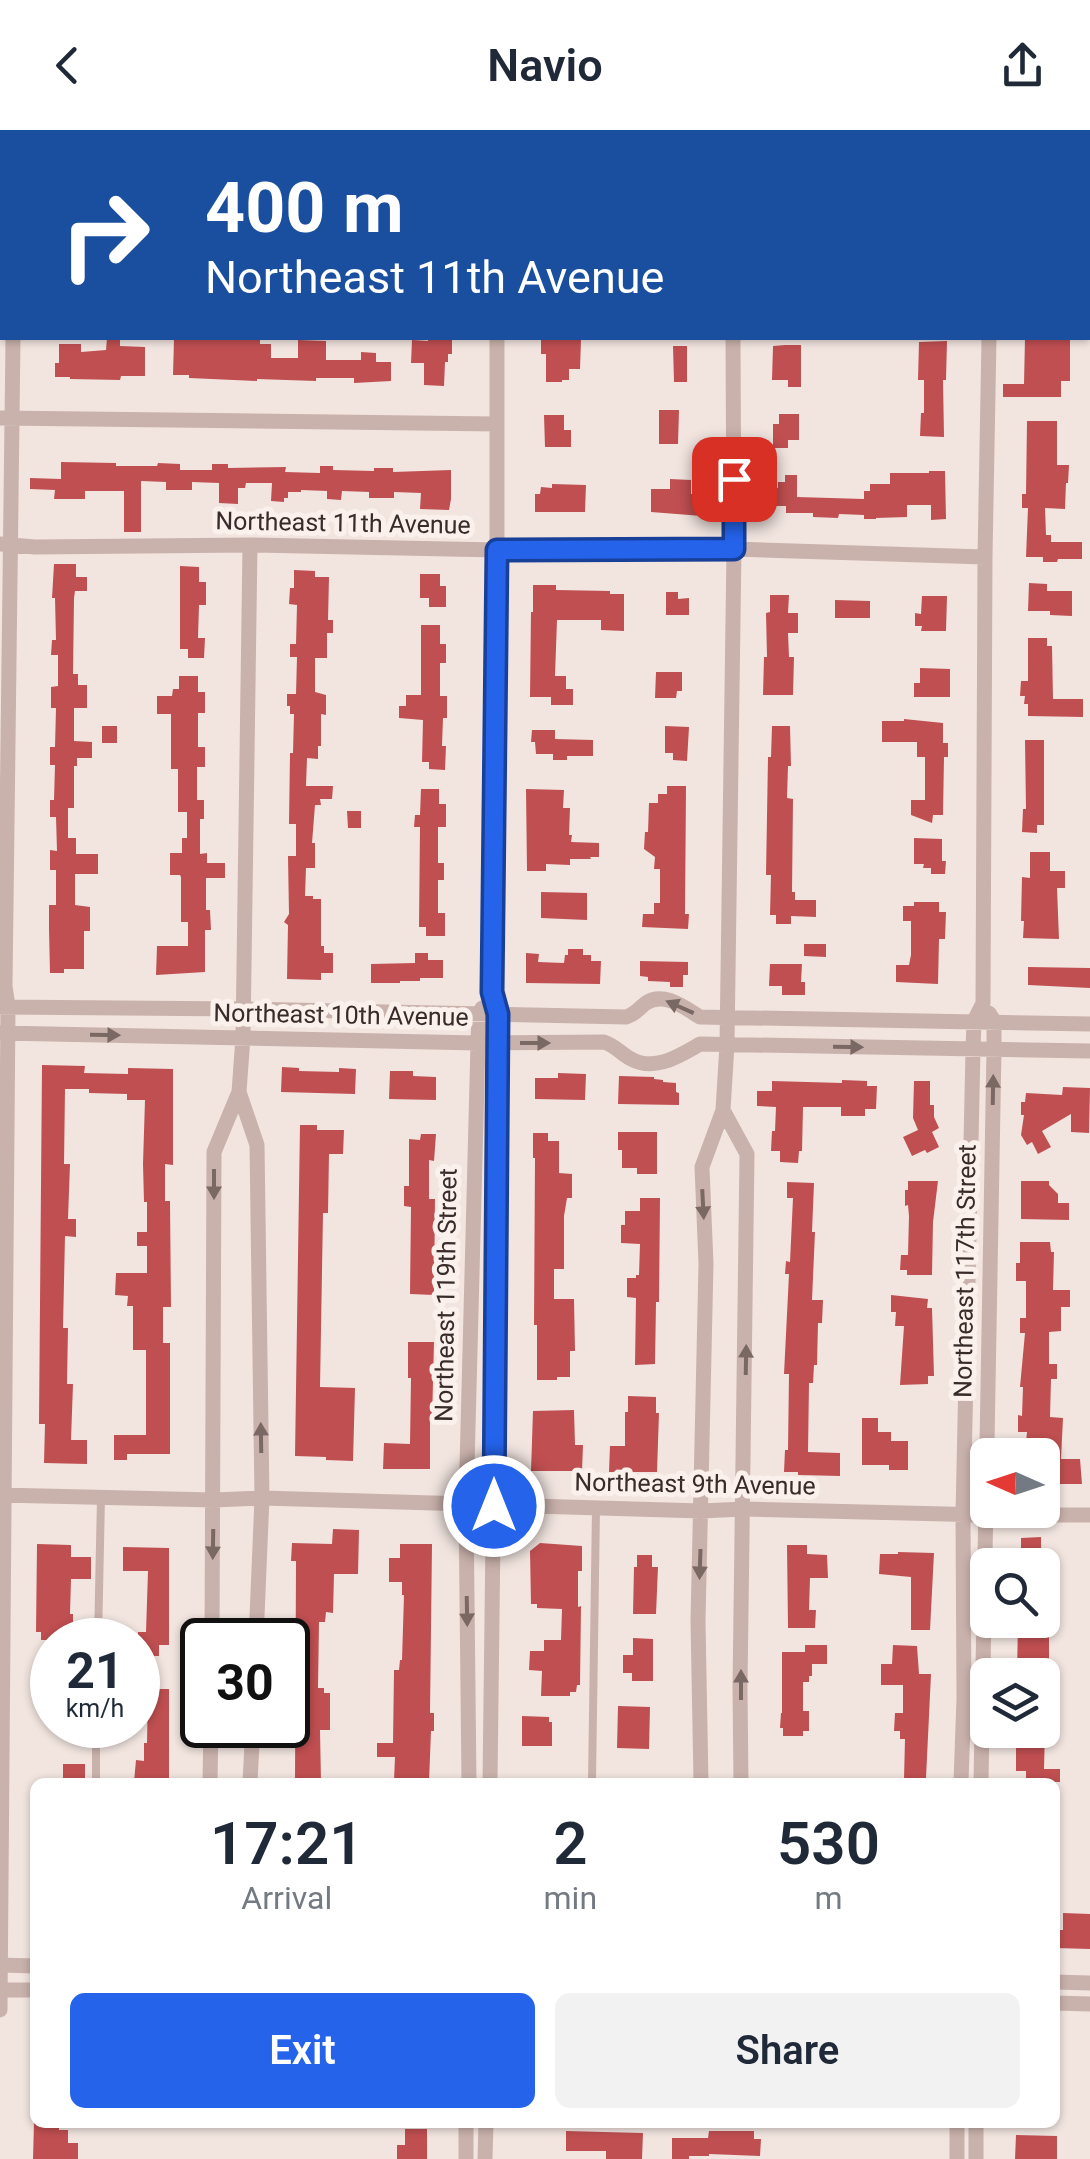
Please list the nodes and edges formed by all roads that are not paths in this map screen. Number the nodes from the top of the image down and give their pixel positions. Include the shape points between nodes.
1 (13, 340) edge
2 (497, 340) edge
3 (734, 340) edge
4 (990, 340) edge
5 (6, 418) edge
6 (496, 424) junction
7 (5, 544) edge
8 (250, 545) junction
9 (734, 549) junction
10 (497, 550) junction
11 (985, 558) junction
12 (492, 992) junction
13 (3, 998) edge
14 (984, 1002) junction
15 (243, 1009) junction
16 (479, 1014) junction
17 (498, 1014) junction
18 (728, 1018) junction
19 (974, 1021) junction
20 (994, 1021) junction
21 (1090, 1024) edge
22 (4, 1033) edge
23 (242, 1037) junction
24 (478, 1043) junction
25 (498, 1043) junction
26 (727, 1045) junction
27 (973, 1049) junction
28 (994, 1049) junction
29 (1090, 1051) edge
30 (239, 1092) junction
31 (723, 1110) junction
32 (987, 1438) edge
33 (2, 1495) edge
34 (102, 1497) junction
35 (262, 1498) junction
36 (214, 1500) junction
37 (466, 1506) junction
38 (494, 1506) junction
39 (596, 1508) junction
40 (744, 1509) junction
41 (701, 1511) junction
42 (963, 1515) junction
43 (970, 1515) edge
44 (1060, 1515) edge
45 (1090, 1515) edge
46 (986, 1528) edge
47 (99, 1618) edge
48 (212, 1618) edge
49 (257, 1618) edge
50 (96, 1748) edge
51 (211, 1748) edge
52 (251, 1748) edge
53 (96, 1778) edge
54 (210, 1778) edge
55 (250, 1778) edge
56 (468, 1778) edge
57 (490, 1778) edge
58 (592, 1778) edge
59 (700, 1778) edge
60 (741, 1778) edge
61 (961, 1778) edge
62 (981, 1778) edge
63 (0, 1965) edge
64 (30, 1966) edge
65 (1060, 1982) edge
66 (1090, 1983) edge
67 (0, 1990) edge
68 (30, 1990) edge
69 (1060, 2003) edge
70 (1090, 2004) edge
71 (0, 2010) edge
72 (466, 2128) edge
73 (486, 2128) edge
74 (957, 2128) edge
75 (976, 2128) edge
76 (466, 2159) edge
77 (485, 2159) edge
78 (957, 2159) edge
79 (976, 2159) edge

1 - 5 street
2 - 6 street, Northeast 119th Street
3 - 9 street
4 - 11 street, Northeast 117th Street
5 - 6 street
5 - 7 street
6 - 10 street, Northeast 119th Street
7 - 8 street, Northeast 11th Avenue
7 - 13 street
8 - 10 street, Northeast 11th Avenue
8 - 15 street
9 - 10 street, Northeast 11th Avenue
9 - 11 street, Northeast 11th Avenue
9 - 18 street
10 - 12 street, Northeast 119th Street
11 - 14 street, Northeast 117th Street
12 - 16 street, Northeast 119th Street
12 - 17 street, Northeast 119th Street
13 - 15 street, Northeast 10th Avenue
13 - 22 street
14 - 19 street, Northeast 117th Street
14 - 20 street, Northeast 117th Street
15 - 16 street, Northeast 10th Avenue
15 - 23 street
16 - 17 street, Northeast 10th Avenue
16 - 24 street, Northeast 119th Street
18 -> 17 street, Northeast 10th Avenue via 700,1016 658,999 626,1018
17 - 25 street, Northeast 119th Street
18 - 19 street, Northeast 10th Avenue
18 - 26 street
19 - 20 street, Northeast 10th Avenue
19 - 27 street, Northeast 117th Street
20 - 21 street, Northeast 10th Avenue
20 - 28 street, Northeast 117th Street
22 -> 23 street, Northeast 10th Avenue
22 - 33 street
23 - 24 street, Northeast 10th Avenue
23 - 30 street
24 - 25 street, Northeast 10th Avenue
24 - 37 street, Northeast 119th Street
25 -> 26 street, Northeast 10th Avenue via 604,1042 646,1064 700,1044
25 - 38 street, Northeast 119th Street
26 -> 27 street, Northeast 10th Avenue
26 - 31 street
27 - 28 street, Northeast 10th Avenue
27 - 42 street, Northeast 117th Street
28 - 29 street, Northeast 10th Avenue
32 -> 28 street, Northeast 117th Street
35 -> 30 street via 257,1145
30 -> 36 street via 214,1152
40 -> 31 street via 748,1154
31 -> 41 street via 702,1168
33 - 34 street, Northeast 9th Avenue
33 - 63 street
34 - 36 street, Northeast 9th Avenue
34 - 47 lane
35 - 36 street, Northeast 9th Avenue
35 - 37 street, Northeast 9th Avenue
35 - 49 street
36 -> 48 street
37 - 38 street, Northeast 9th Avenue
37 -> 56 street, Northeast 119th Street
38 - 39 street, Northeast 9th Avenue
38 - 57 street, Northeast 119th Street
39 - 41 street, Northeast 9th Avenue
39 - 58 lane
40 - 41 street, Northeast 9th Avenue
40 - 42 street, Northeast 9th Avenue
60 -> 40 street
41 -> 59 street
42 - 43 street, Northeast 9th Avenue
42 - 61 street, Northeast 117th Street
44 - 45 street, Northeast 9th Avenue
46 - 62 street, Northeast 117th Street
50 - 53 lane
51 - 54 street
52 - 55 street
63 - 64 street
63 - 67 street
65 - 66 street
67 - 68 street
67 - 71 street
69 - 70 street
72 - 76 street
73 - 77 street
74 - 78 street
75 - 79 street

